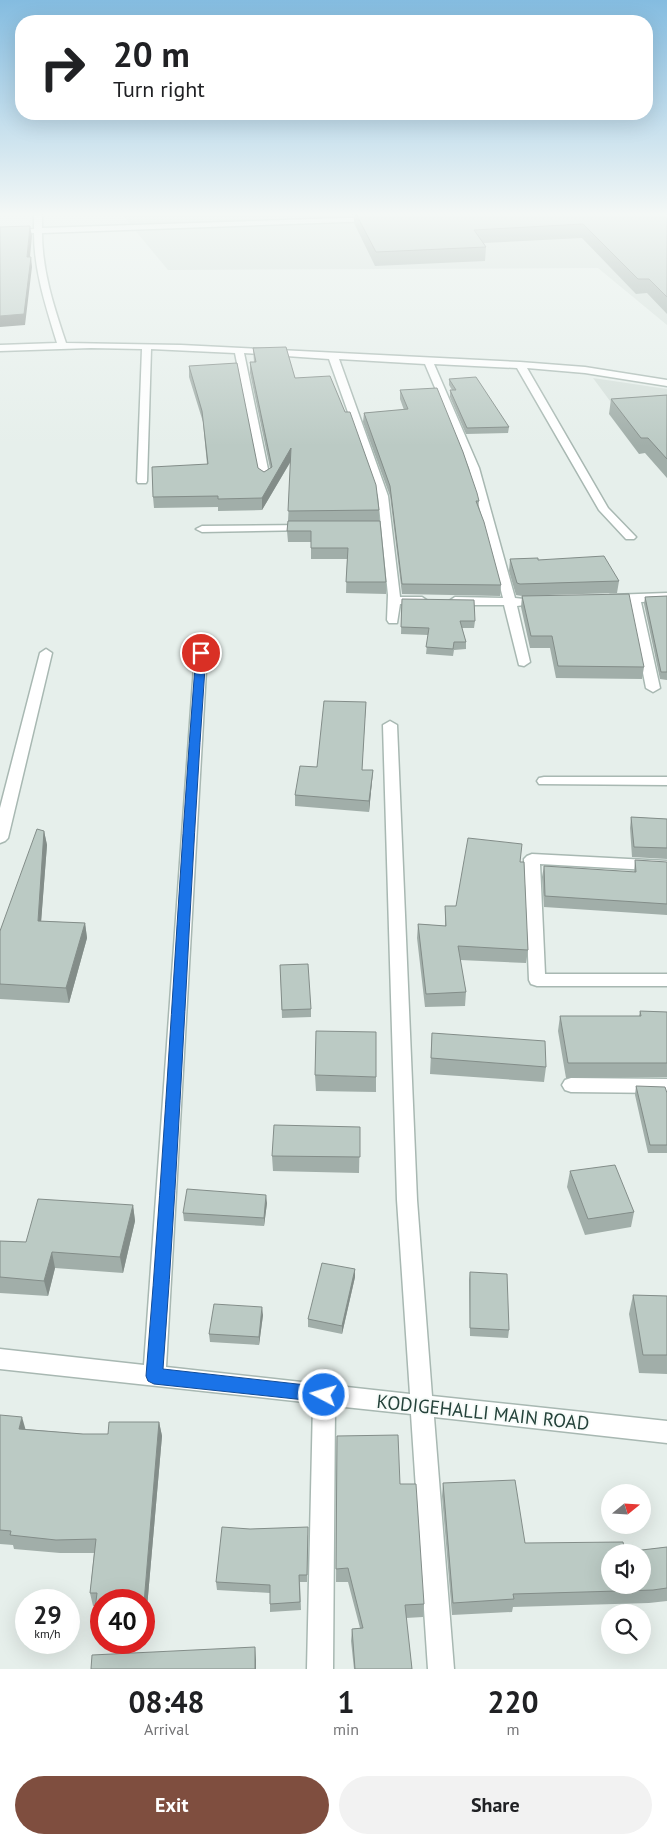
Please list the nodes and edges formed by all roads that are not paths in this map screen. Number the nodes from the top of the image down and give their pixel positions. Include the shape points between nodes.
1 (46, 290) edge
2 (62, 344) junction
3 (147, 346) junction
4 (0, 348) edge
5 (239, 350) junction
6 (333, 356) junction
7 (428, 361) junction
8 (520, 365) junction
9 (667, 383) edge
10 (265, 479) edge
11 (142, 481) dead end
12 (318, 528) edge
13 (202, 529) dead end
14 (630, 537) dead end
15 (667, 597) edge
16 (634, 598) junction
17 (596, 599) edge
18 (394, 600) junction
19 (530, 601) edge
20 (510, 602) junction
21 (393, 620) dead end
22 (46, 653) dead end
23 (201, 653) dead end
24 (524, 662) dead end
25 (653, 688) dead end
26 (390, 725) dead end
27 (544, 781) dead end
28 (667, 781) edge
29 (0, 838) edge
30 (667, 866) edge
31 (667, 980) edge
32 (571, 1086) dead end
33 (667, 1086) edge
34 (0, 1359) edge
35 (154, 1376) junction
36 (324, 1395) junction
37 (422, 1405) junction
38 (667, 1432) edge
39 (320, 1669) edge
40 (441, 1669) edge

1 - 2 street
2 - 3 street
2 - 4 street
3 - 5 street
3 - 11 street
5 - 6 street
5 - 10 street
6 - 7 street
6 - 18 street via 383,496 381,527
7 - 8 street
7 - 20 street via 474,468
8 - 9 street via 587,370
8 - 14 street via 604,510
12 - 13 street
15 - 16 street
16 - 17 street
16 - 25 street
18 - 20 street
18 - 21 street
19 - 20 street
20 - 24 street
22 - 29 street
23 - 35 street
26 - 37 street via 407,1200
27 - 28 street
30 - 31 street via 532,859 537,980
32 - 33 street
34 - 35 street, KODIGEHALLI MAIN ROAD
35 - 36 street, KODIGEHALLI MAIN ROAD
36 - 37 street, KODIGEHALLI MAIN ROAD
36 - 39 street
37 - 38 street, KODIGEHALLI MAIN ROAD
37 - 40 street

